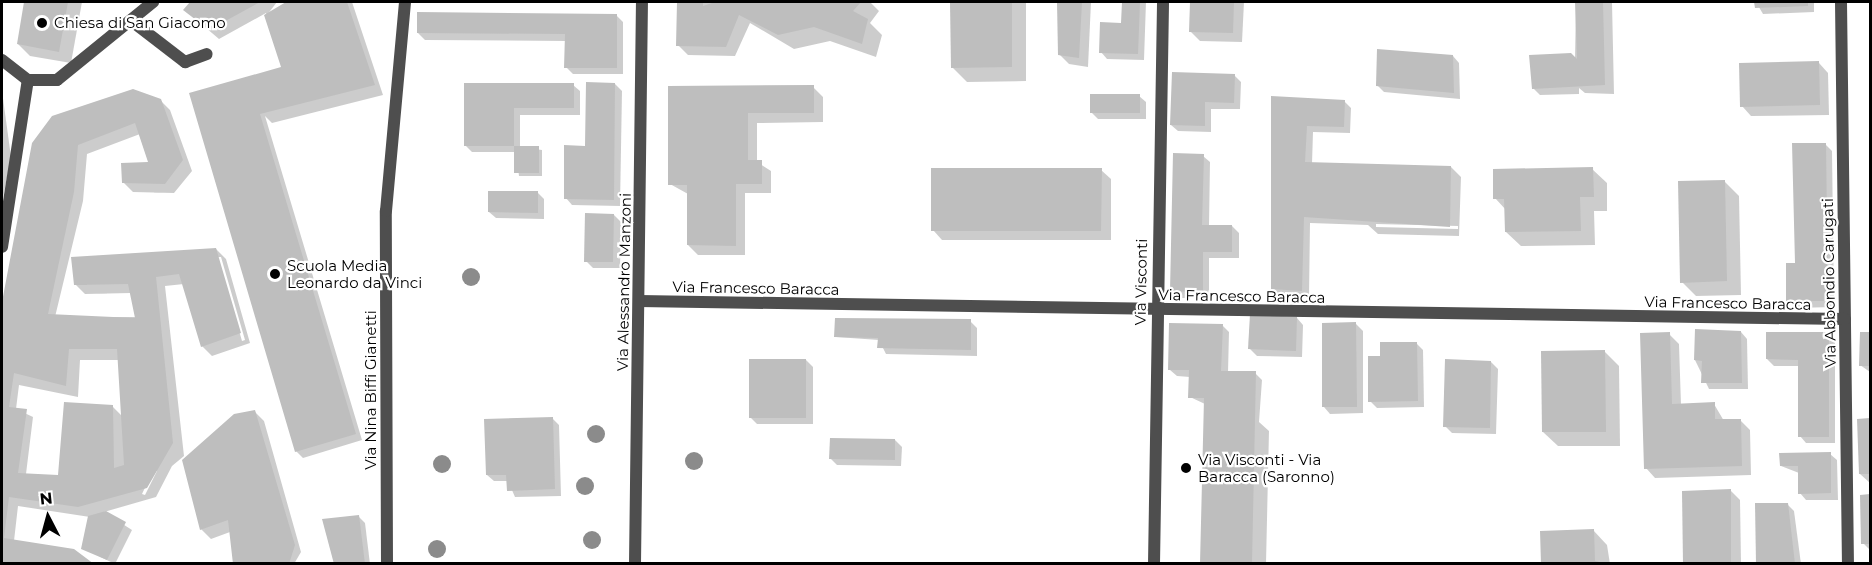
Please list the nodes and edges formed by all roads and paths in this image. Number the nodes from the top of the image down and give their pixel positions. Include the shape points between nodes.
1 (153, 2) edge
2 (405, 2) edge
3 (642, 2) edge
4 (1163, 2) edge
5 (1841, 2) edge
6 (134, 22) junction
7 (207, 54) dead end
8 (2, 60) edge
9 (28, 80) junction
10 (2, 246) edge
11 (639, 301) junction
12 (1156, 310) junction
13 (1845, 319) junction
14 (387, 564) edge
15 (635, 564) edge
16 (1154, 564) edge
17 (1848, 564) edge

1 - 6 street
2 - 14 street, Via Nina Biffi Gianetti via 386,212
3 - 11 street, Via Alessandro Manzoni
4 - 12 street, Via Visconti
5 - 13 street, Via Abbondio Carugati
6 - 7 street via 185,62
6 - 9 street via 57,80
8 - 9 street
9 - 10 street
11 - 12 street, Via Francesco Baracca
11 - 15 street, Via Alessandro Manzoni
12 - 13 street, Via Francesco Baracca
12 - 16 street, Via Visconti
13 - 17 street, Via Abbondio Carugati

